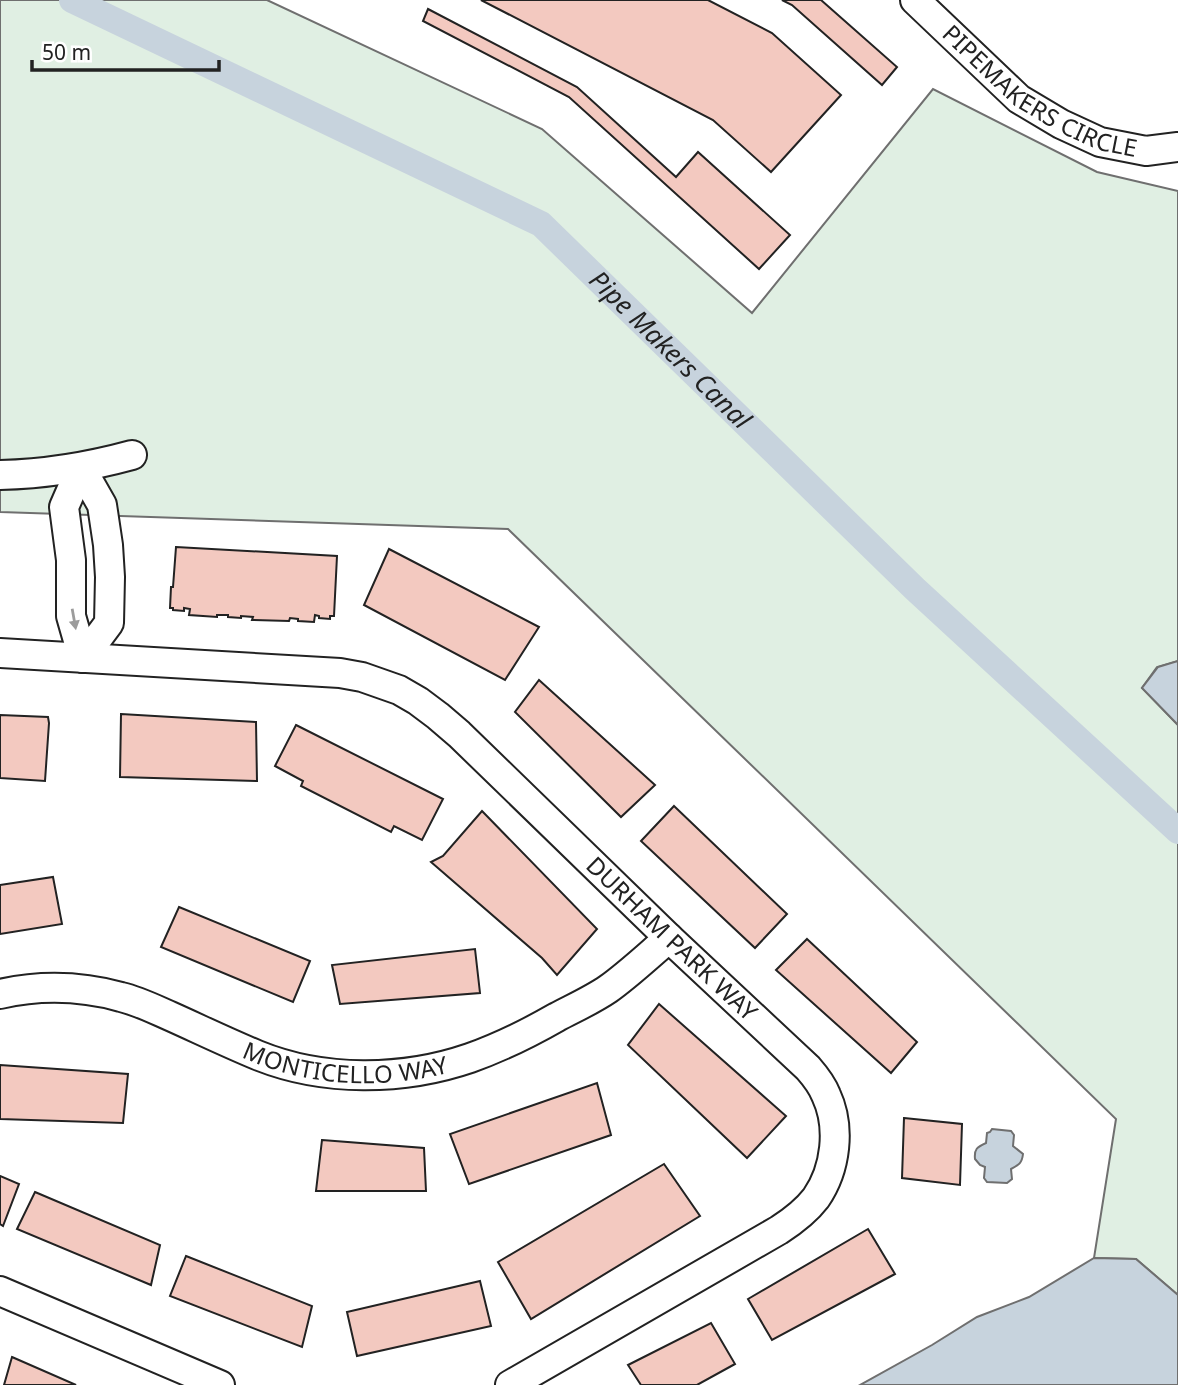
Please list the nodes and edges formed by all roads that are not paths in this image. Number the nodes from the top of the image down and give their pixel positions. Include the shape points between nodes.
1 (915, 0) edge
2 (1178, 147) edge
3 (132, 455) dead end
4 (81, 468) junction
5 (0, 475) edge
6 (108, 545) junction
7 (70, 549) junction
8 (0, 653) edge
9 (83, 657) junction
10 (668, 938) junction
11 (0, 994) edge
12 (0, 1291) edge
13 (220, 1385) edge
14 (510, 1385) edge

1 - 2 street, PIPEMAKERS CIRCLE via 1019,99 1061,124 1100,142 1146,150
3 - 4 street
4 - 5 street
4 - 6 street via 102,505
4 - 7 street via 64,508
6 - 7 street
6 - 9 street via 109,623
7 -> 9 street via 71,616
8 - 9 street, DURHAM PARK WAY
9 - 10 street, DURHAM PARK WAY via 340,673 399,690 459,734
10 - 11 street, MONTICELLO WAY via 607,989 528,1033 450,1064 389,1074 337,1074 284,1065 124,997 102,992 56,987
10 - 14 street, DURHAM PARK WAY via 818,1081 834,1126 829,1170 816,1197 779,1230
12 - 13 street

